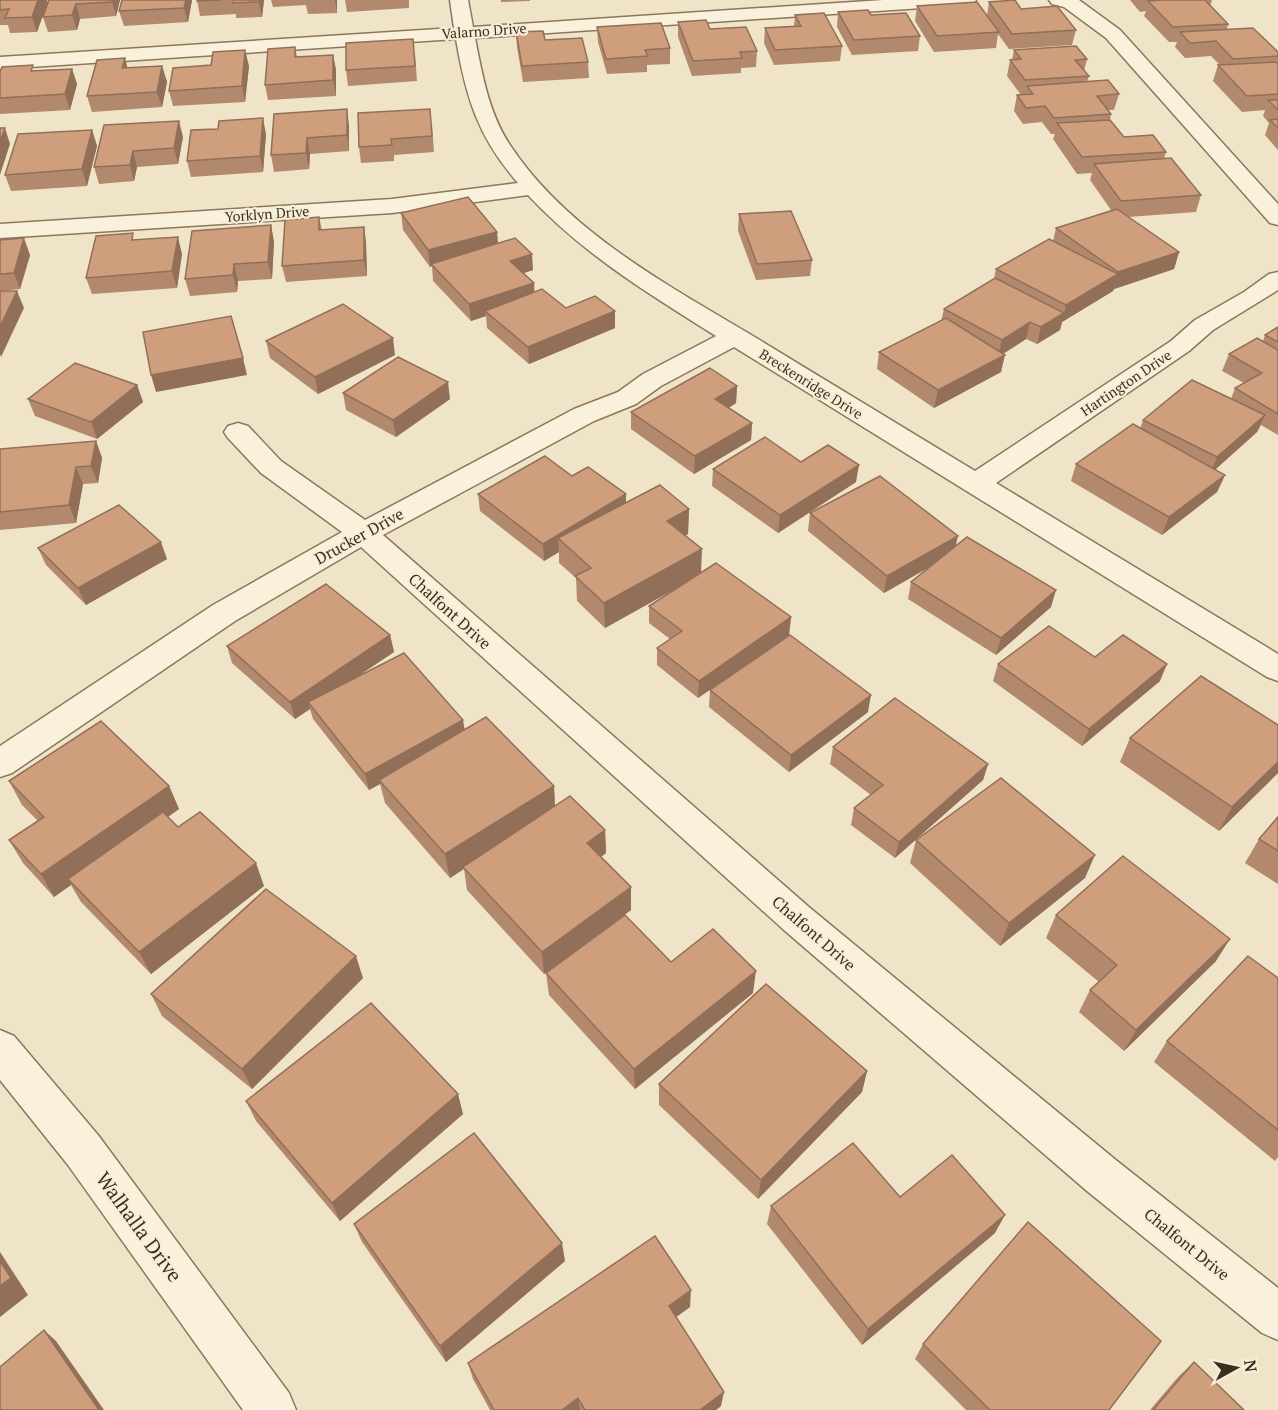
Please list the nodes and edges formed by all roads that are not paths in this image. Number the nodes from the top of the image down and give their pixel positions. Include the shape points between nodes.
1 (459, 0) edge
2 (967, 0) edge
3 (1058, 0) edge
4 (464, 33) junction
5 (0, 63) edge
6 (533, 188) junction
7 (1278, 218) edge
8 (0, 231) edge
9 (1278, 279) edge
10 (734, 337) junction
11 (238, 432) dead end
12 (973, 484) junction
13 (363, 533) junction
14 (1278, 669) edge
15 (0, 764) edge
16 (0, 1049) edge
17 (1278, 1317) edge
18 (272, 1410) edge

1 - 4 street, Breckenridge Drive
2 - 4 street, Valarno Drive
3 - 7 street via 1070,2 1113,34
4 - 5 street, Valarno Drive
4 - 6 street, Breckenridge Drive via 477,93 492,134
6 - 8 street, Yorklyn Drive via 392,206
6 - 10 street, Breckenridge Drive via 575,231 608,257
9 - 12 street, Hartington Drive via 1204,325 1180,346
10 - 12 street, Breckenridge Drive
10 - 13 street, Drucker Drive via 652,380 627,398 584,415
11 - 13 street, Chalfont Drive via 271,467
12 - 14 street, Breckenridge Drive
13 - 15 street, Drucker Drive via 224,613
13 - 17 street, Chalfont Drive via 796,920 1102,1176
16 - 18 street, Walhalla Drive via 83,1150

